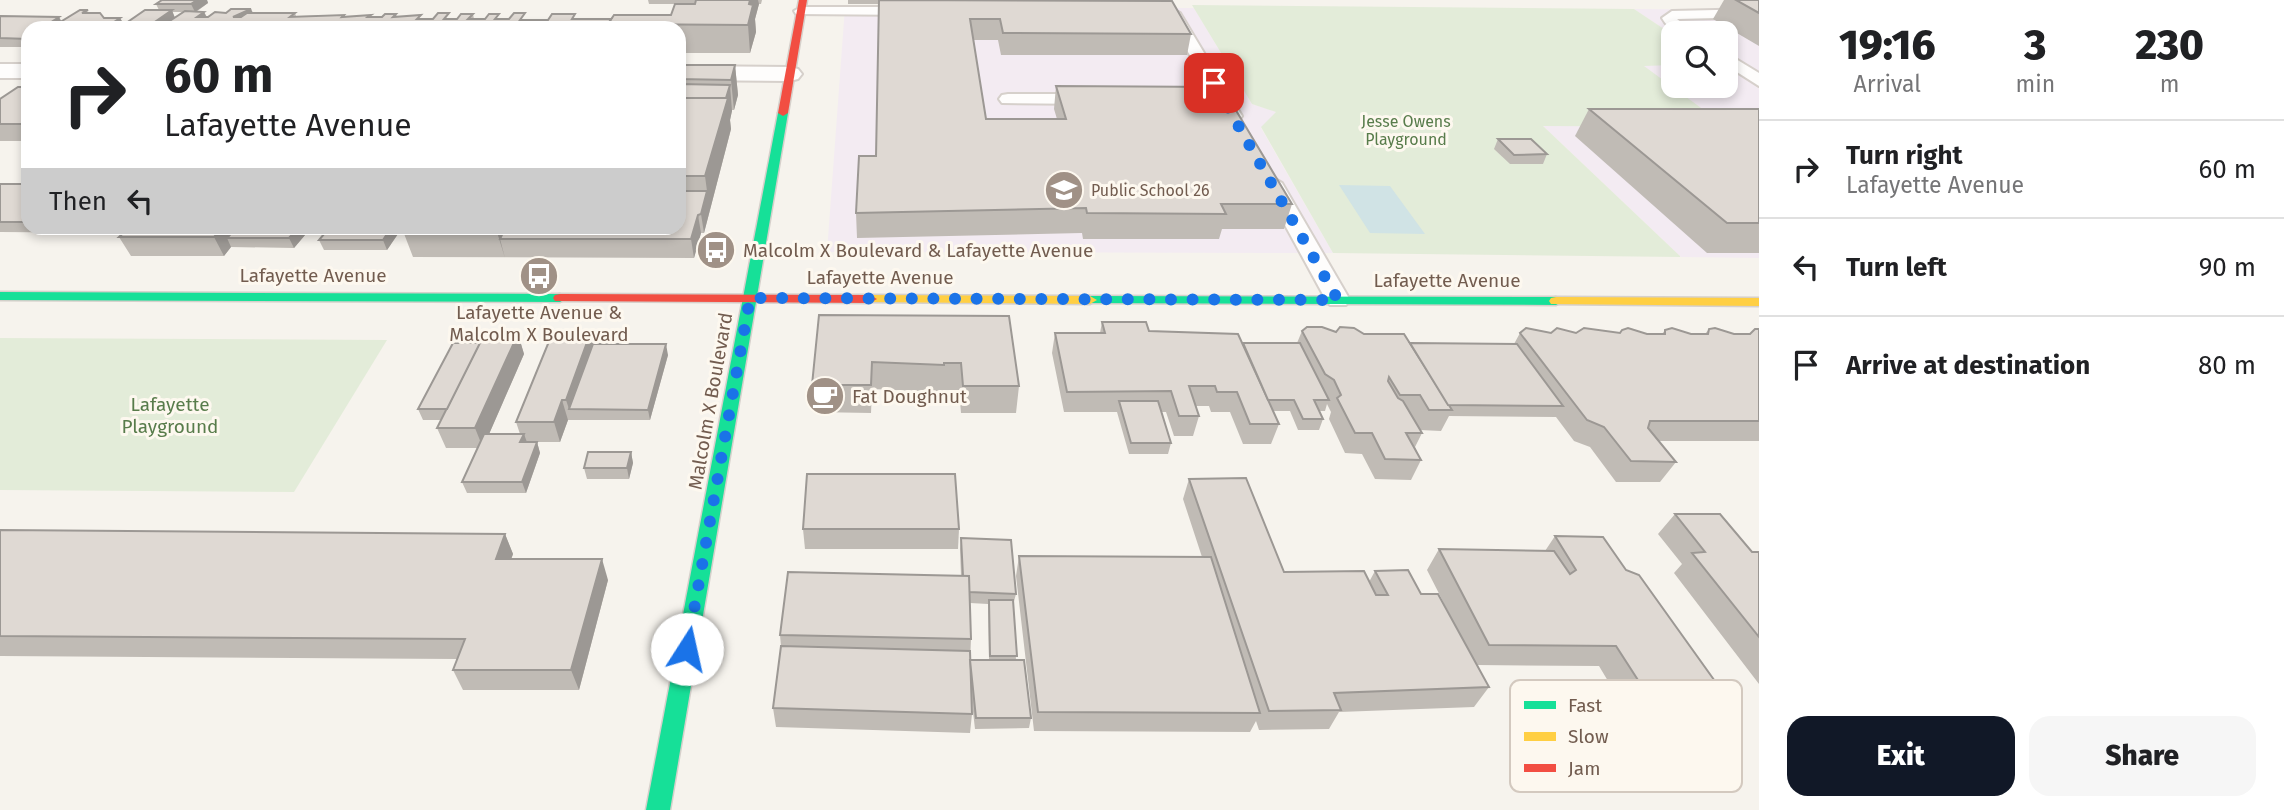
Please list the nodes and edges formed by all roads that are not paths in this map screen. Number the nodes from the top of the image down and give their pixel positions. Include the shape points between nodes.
1 (802, 5) edge
2 (931, 11) edge
3 (1166, 13) edge
4 (1759, 13) edge
5 (1671, 21) edge
6 (1738, 66) edge
7 (0, 71) edge
8 (21, 71) edge
9 (686, 73) edge
10 (790, 74) junction
11 (1759, 81) edge
12 (1008, 99) dead end
13 (1102, 99) edge
14 (1196, 99) edge
15 (1223, 99) junction
16 (1240, 128) edge
17 (1259, 162) edge
18 (0, 296) edge
19 (750, 298) junction
20 (1338, 300) junction
21 (1759, 302) edge
22 (658, 810) edge

1 - 2 lane
1 - 10 street, Malcolm X Boulevard
3 - 15 lane
4 - 5 lane via 1672,15
6 - 11 lane
7 - 8 street
9 - 10 street
10 - 19 street, Malcolm X Boulevard
12 - 13 lane
14 - 15 lane
15 - 16 lane
17 - 20 lane
18 - 19 street, Lafayette Avenue
19 - 20 street, Lafayette Avenue
19 - 22 street, Malcolm X Boulevard
20 - 21 street, Lafayette Avenue

